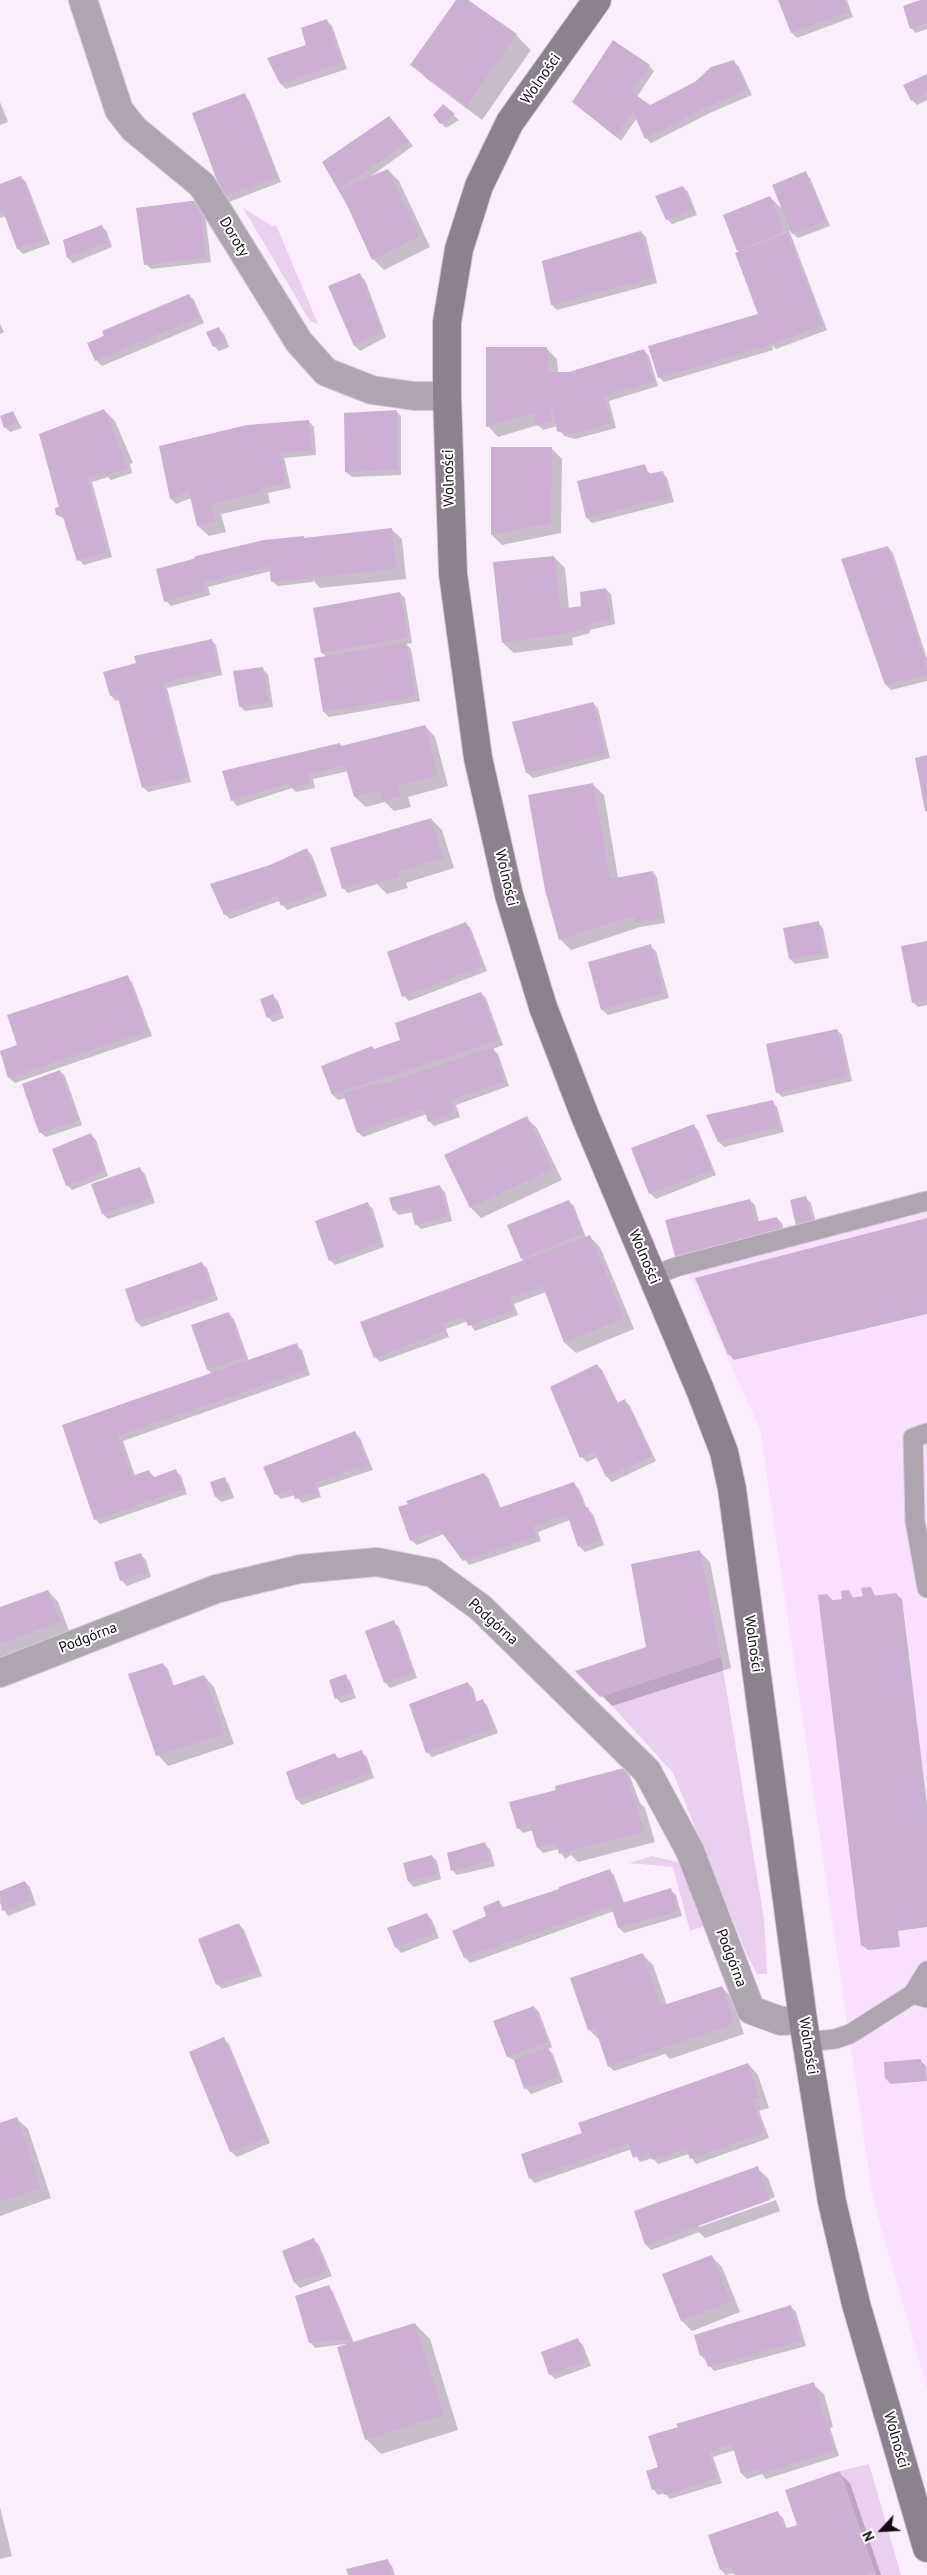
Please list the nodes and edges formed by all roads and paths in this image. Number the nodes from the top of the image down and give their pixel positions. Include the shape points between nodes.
1 (83, 0) edge
2 (597, 0) edge
3 (447, 396) junction
4 (927, 1201) edge
5 (652, 1276) junction
6 (927, 1434) edge
7 (927, 1588) edge
8 (0, 1672) edge
9 (927, 1971) edge
10 (920, 1996) edge
11 (805, 2031) junction
12 (925, 2534) edge

1 - 3 street, Doroty via 119,110 134,129 202,185 299,342 326,372 372,390 414,396
2 - 3 street, Wolności via 510,122 479,186 459,249 449,308
3 - 5 street, Wolności via 453,574 478,758 508,895 543,1007
4 - 5 lane via 679,1266
5 - 11 street, Wolności via 724,1452
6 - 7 lane via 913,1438 915,1521
8 - 11 street, Podgórna via 216,1589 300,1569 377,1562 433,1573 481,1608 647,1771 690,1851 751,2010
9 - 10 lane
10 - 11 lane via 835,2039
11 - 12 street, Wolności via 843,2251

